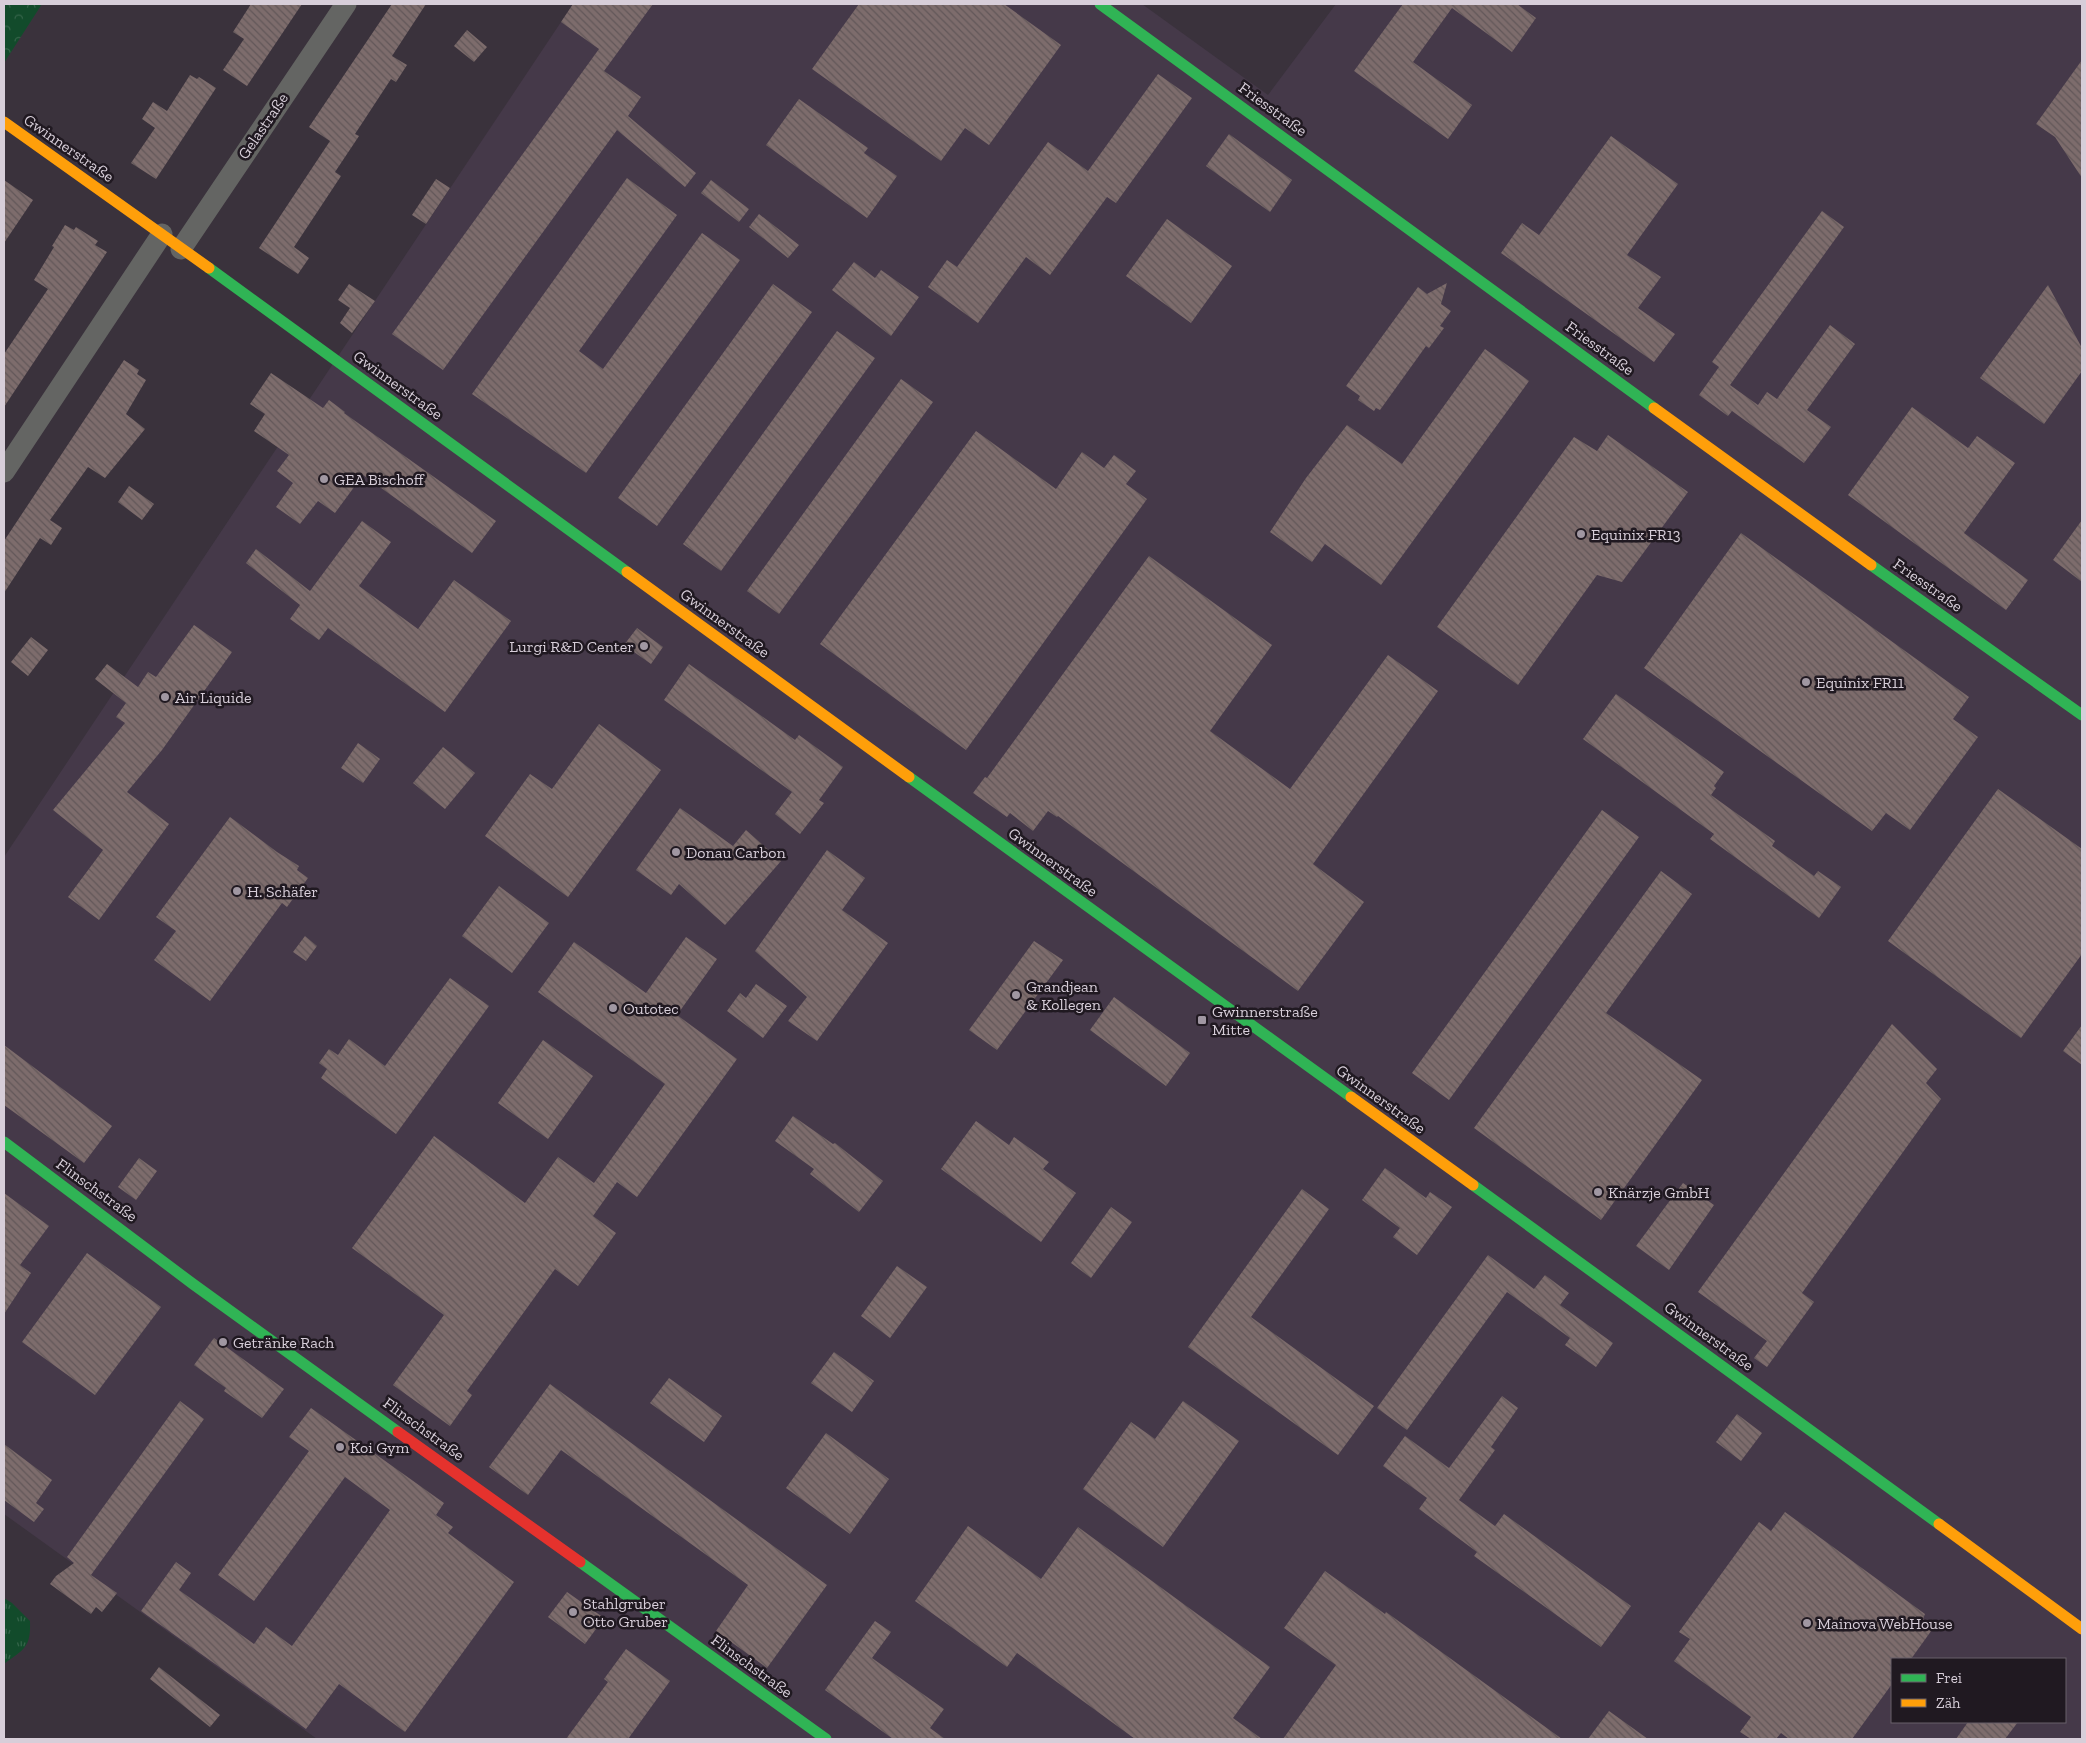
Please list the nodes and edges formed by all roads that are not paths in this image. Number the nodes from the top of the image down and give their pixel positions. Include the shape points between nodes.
1 (346, 4) edge
2 (1100, 4) edge
3 (4, 122) edge
4 (162, 234) junction
5 (181, 249) junction
6 (4, 472) edge
7 (2082, 715) edge
8 (4, 1142) edge
9 (2082, 1629) edge
10 (826, 1739) edge

1 - 5 street, Gelastraße
2 - 7 street, Friesstraße via 1791,508
3 - 4 street, Gwinnerstraße
4 - 5 street, Gwinnerstraße
4 - 6 street
5 - 9 street, Gwinnerstraße via 1800,1421
8 - 10 street, Flinschstraße via 193,1284

